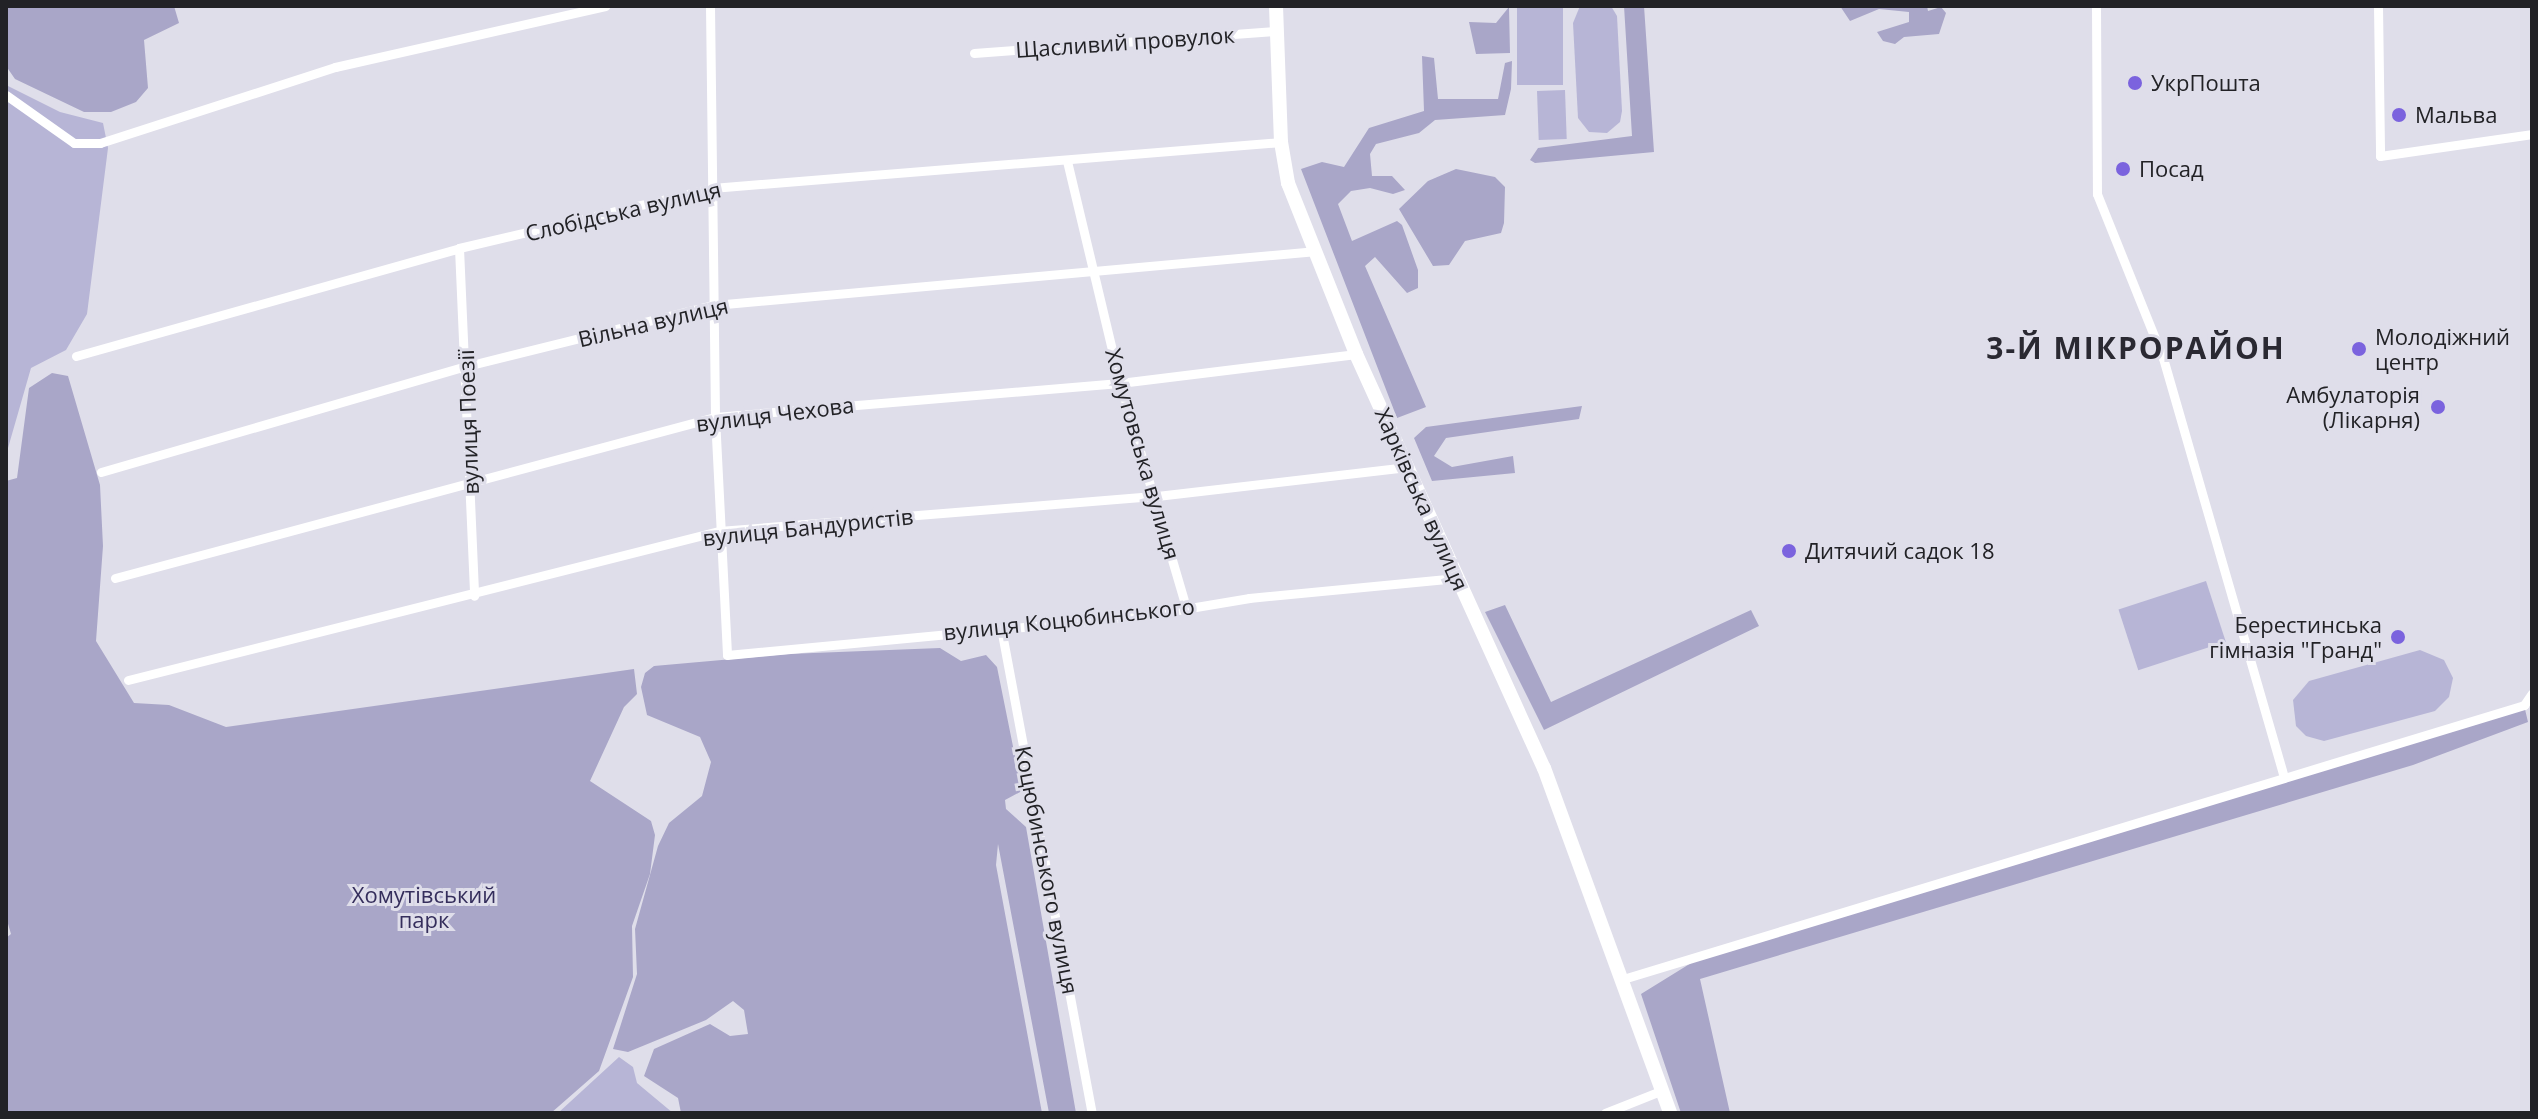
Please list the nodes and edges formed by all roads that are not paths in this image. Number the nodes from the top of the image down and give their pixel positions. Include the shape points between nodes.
1 (605, 6) edge
2 (710, 6) edge
3 (1276, 6) edge
4 (2096, 6) edge
5 (2378, 6) edge
6 (1276, 31) junction
7 (974, 53) dead end
8 (6, 95) edge
9 (2532, 134) edge
10 (1281, 142) junction
11 (1067, 161) junction
12 (712, 188) junction
13 (459, 248) junction
14 (1317, 251) junction
15 (1096, 268) junction
16 (714, 305) junction
17 (1356, 354) junction
18 (76, 356) dead end
19 (467, 366) junction
20 (1120, 383) junction
21 (715, 417) junction
22 (1407, 467) junction
23 (101, 472) dead end
24 (471, 480) junction
25 (1157, 496) junction
26 (719, 531) junction
27 (115, 578) dead end
28 (1457, 578) junction
29 (474, 596) junction
30 (1186, 607) junction
31 (1001, 628) junction
32 (128, 680) dead end
33 (2532, 693) edge
34 (2284, 777) junction
35 (1623, 979) junction
36 (1663, 1090) junction
37 (1092, 1113) edge
38 (1605, 1113) edge
39 (1670, 1113) edge

1 - 8 street via 335,67 100,143 74,143
2 - 12 street
3 - 6 street, Харківська вулиця
4 - 34 street via 2097,194 2163,358
5 - 9 street via 2380,156
6 - 7 street, Щасливий провулок
6 - 10 street, Харківська вулиця
10 - 11 street, Слобідська вулиця
10 - 14 street, Харківська вулиця via 1288,183
11 - 12 street, Слобідська вулиця
11 - 15 street, Хомутовська вулиця
12 - 13 street, Слобідська вулиця
12 - 16 street
13 - 18 street, Слобідська вулиця
13 - 19 street, вулиця Поезії
14 - 15 street, Вільна вулиця
14 - 17 street, Харківська вулиця
15 - 16 street, Вільна вулиця
15 - 20 street, Хомутовська вулиця
16 - 19 street, Вільна вулиця
16 - 21 street
17 - 20 street, вулиця Чехова
17 - 22 street, Харківська вулиця
19 - 23 street, Вільна вулиця
19 - 24 street, вулиця Поезії
20 - 21 street, вулиця Чехова
20 - 25 street, Хомутовська вулиця
21 - 24 street, вулиця Чехова
21 - 26 street
22 - 25 street, вулиця Бандуристів
22 - 28 street, Харківська вулиця
24 - 27 street, вулиця Чехова
24 - 29 street, вулиця Поезії
25 - 26 street, вулиця Бандуристів
25 - 30 street, Хомутовська вулиця
26 - 29 street, вулиця Бандуристів
26 - 31 street, вулиця Коцюбинського via 727,655
28 - 30 street, вулиця Коцюбинського
28 - 35 street, Харківська вулиця via 1544,768
29 - 32 street, вулиця Бандуристів
30 - 31 street, вулиця Коцюбинського
31 - 37 street, Коцюбинського вулиця
33 - 34 street via 2524,705
34 - 35 street
35 - 36 street, Харківська вулиця
36 - 38 street
36 - 39 street, Харківська вулиця

